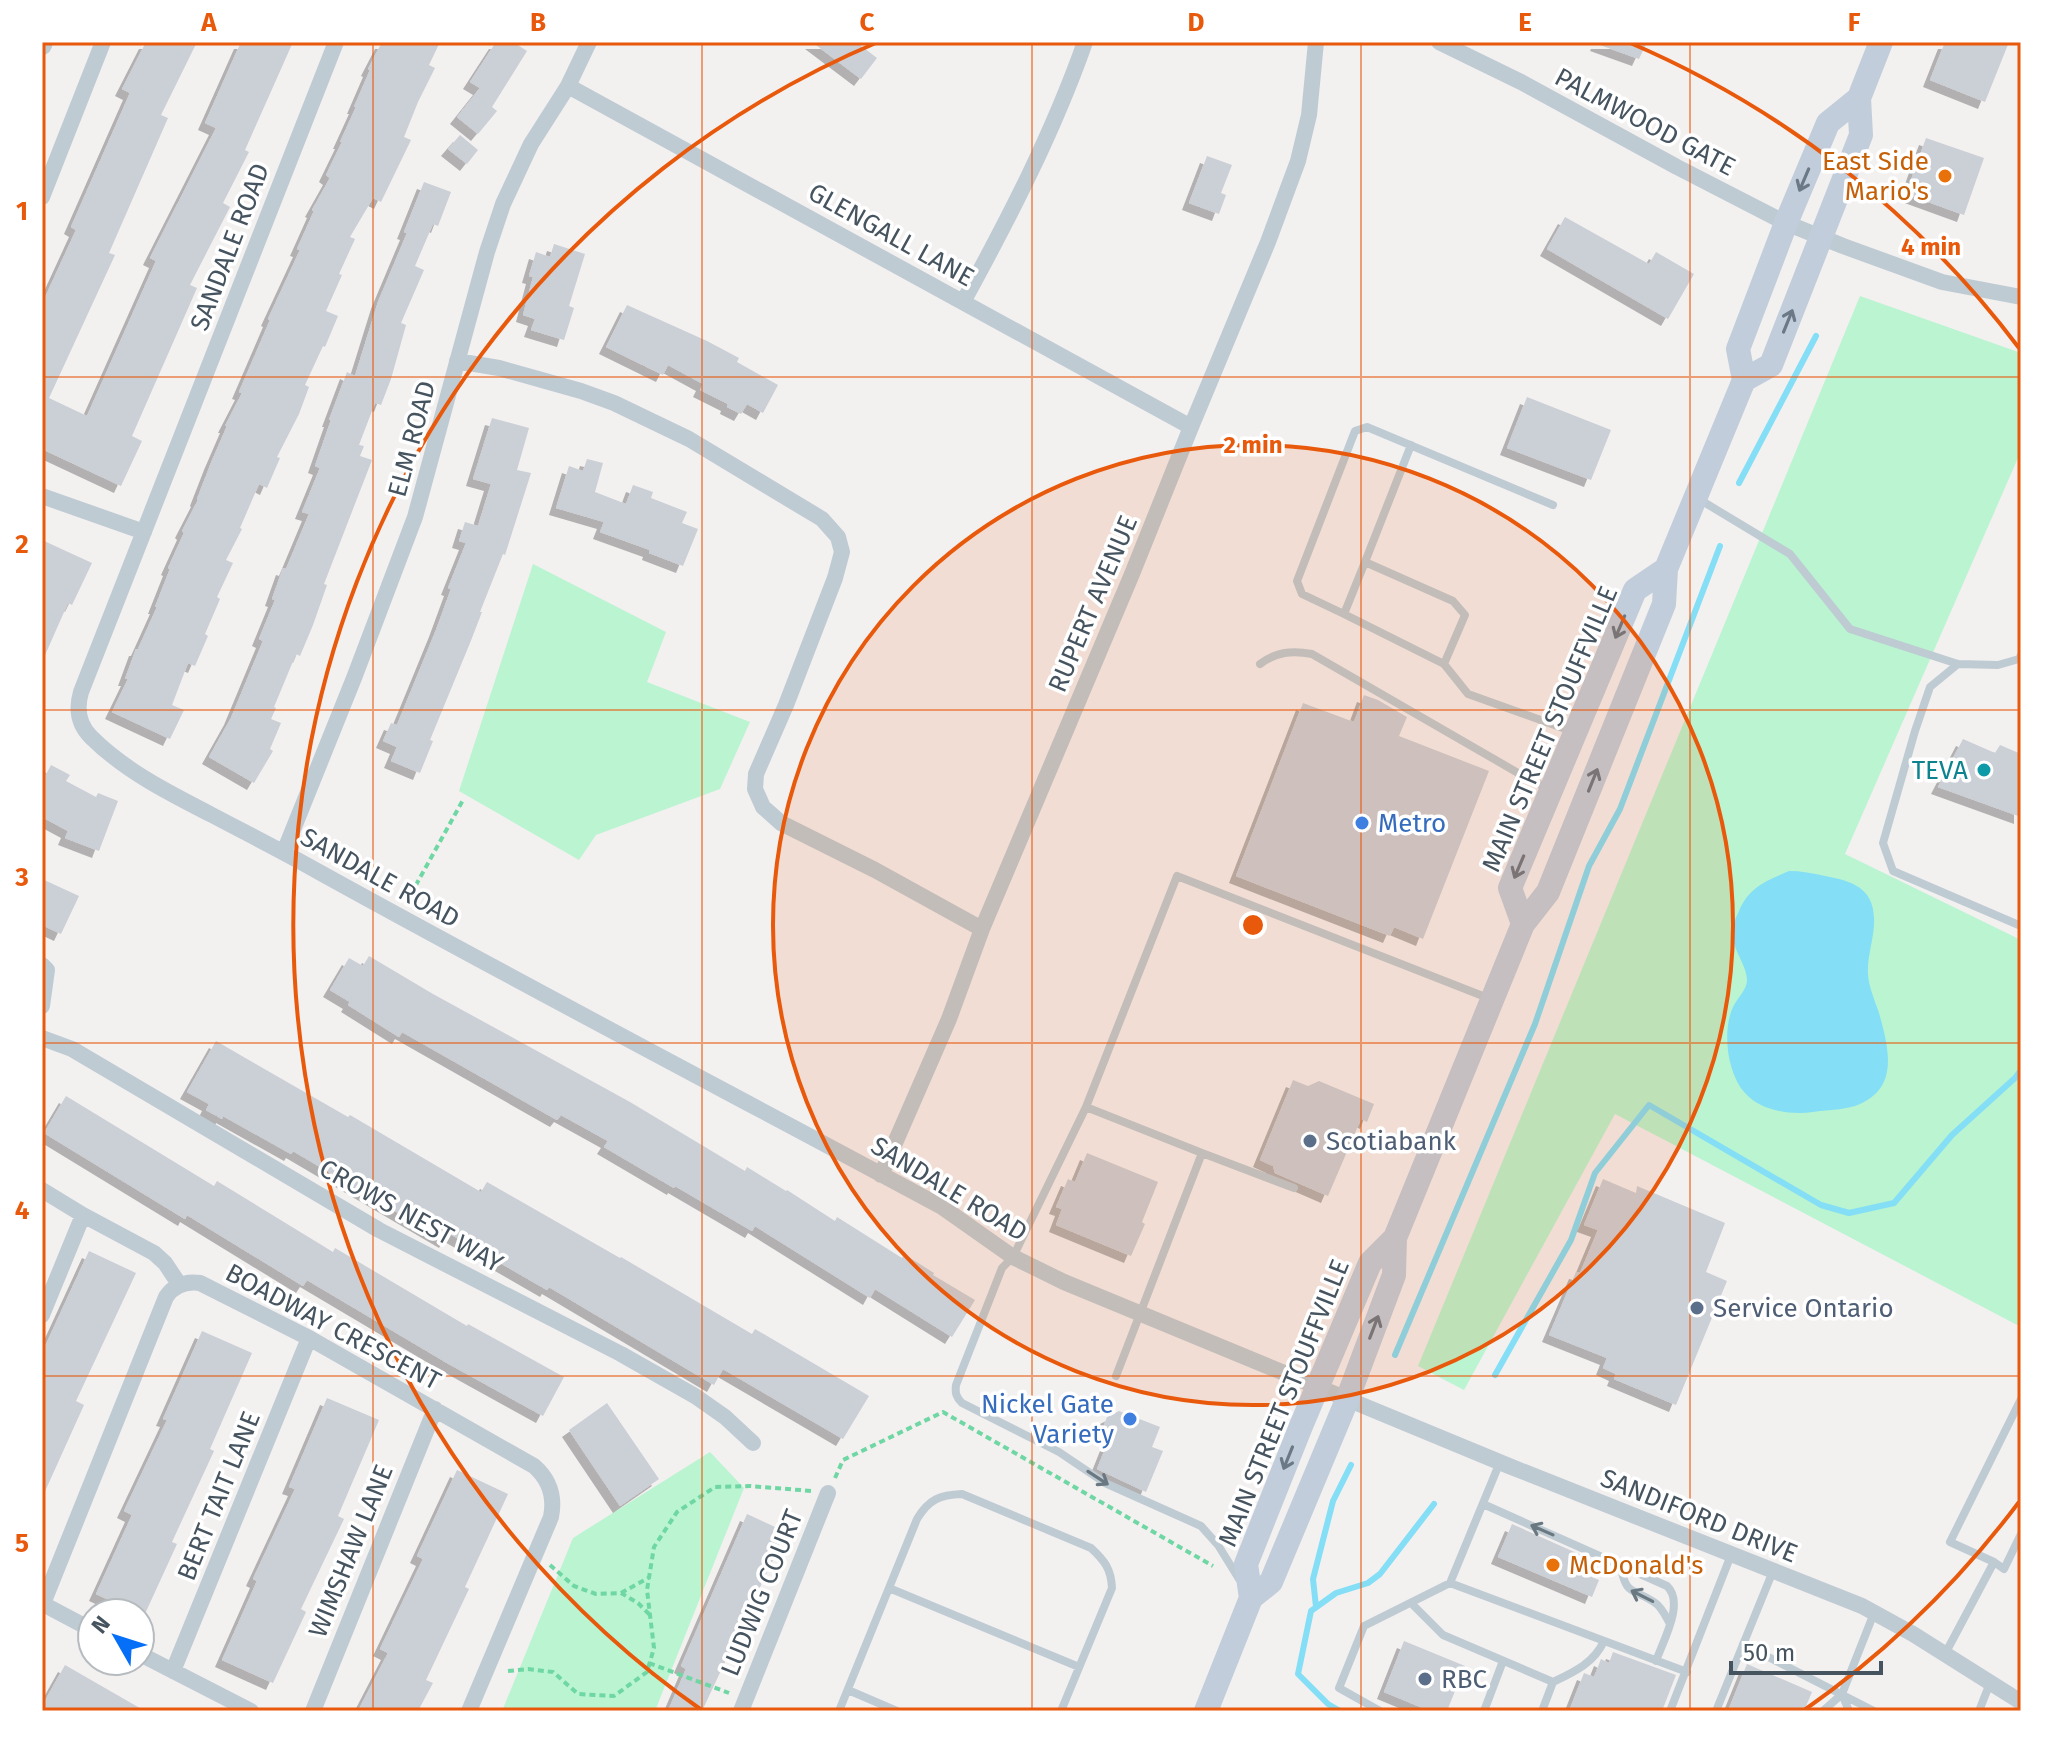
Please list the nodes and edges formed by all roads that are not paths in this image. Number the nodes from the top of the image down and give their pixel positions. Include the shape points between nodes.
1 (103, 42) edge
2 (336, 42) edge
3 (589, 42) edge
4 (1085, 42) edge
5 (1316, 42) edge
6 (1881, 42) edge
7 (1449, 44) edge
8 (568, 86) junction
9 (1859, 98) junction
10 (42, 197) edge
11 (1786, 223) junction
12 (1821, 237) junction
13 (2021, 297) edge
14 (963, 302) junction
15 (457, 361) junction
16 (1744, 380) junction
17 (1191, 427) junction
18 (1411, 445) junction
19 (42, 496) edge
20 (1696, 498) junction
21 (1553, 505) dead end
22 (144, 532) junction
23 (1365, 562) junction
24 (1666, 569) junction
25 (1344, 614) junction
26 (2021, 655) edge
27 (1260, 664) dead end
28 (1444, 664) junction
29 (1958, 664) junction
30 (1575, 733) junction
31 (1552, 789) junction
32 (284, 852) junction
33 (1523, 924) junction
34 (2021, 926) edge
35 (982, 929) junction
36 (42, 965) edge
37 (1493, 999) junction
38 (42, 1006) edge
39 (42, 1038) edge
40 (1086, 1107) junction
41 (1202, 1153) junction
42 (881, 1175) junction
43 (1294, 1188) dead end
44 (42, 1190) edge
45 (83, 1215) junction
46 (1395, 1238) junction
47 (1013, 1257) junction
48 (179, 1284) junction
49 (1140, 1312) junction
50 (42, 1315) edge
51 (309, 1338) junction
52 (1116, 1376) dead end
53 (1318, 1386) junction
54 (2021, 1399) edge
55 (1347, 1400) junction
56 (435, 1409) junction
57 (753, 1443) dead end
58 (1500, 1462) junction
59 (828, 1493) dead end
60 (1483, 1504) junction
61 (2021, 1534) edge
62 (1731, 1555) junction
63 (1994, 1562) junction
64 (1620, 1565) junction
65 (1773, 1571) junction
66 (1450, 1583) junction
67 (889, 1588) junction
68 (1251, 1598) junction
69 (1411, 1603) junction
70 (42, 1605) edge
71 (1874, 1613) junction
72 (76, 1622) edge
73 (1670, 1624) junction
74 (1604, 1641) junction
75 (1743, 1644) junction
76 (1945, 1654) junction
77 (1503, 1661) junction
78 (1656, 1661) junction
79 (156, 1662) edge
80 (1079, 1667) junction
81 (173, 1671) junction
82 (1687, 1672) junction
83 (1553, 1682) junction
84 (1991, 1683) junction
85 (848, 1690) junction
86 (1842, 1694) junction
87 (2021, 1702) edge
88 (744, 1705) edge
89 (251, 1711) edge
90 (313, 1711) edge
91 (469, 1711) edge
92 (839, 1711) edge
93 (897, 1711) edge
94 (1061, 1711) edge
95 (1206, 1711) edge
96 (1380, 1711) edge
97 (1484, 1711) edge
98 (1542, 1711) edge
99 (1670, 1711) edge
100 (1716, 1711) edge
101 (1823, 1711) edge
102 (1849, 1711) edge
103 (1874, 1711) edge
104 (1979, 1711) edge

1 - 10 street
2 - 22 street, SANDALE ROAD
3 - 8 street, ELM ROAD
4 - 14 street via 1015,208
5 - 17 street, RUPERT AVENUE via 1298,161
6 - 9 main road, MAIN STREET STOUFFVILLE
7 - 11 street, PALMWOOD GATE
8 - 14 street, GLENGALL LANE
8 - 15 street, ELM ROAD via 531,144 503,204
9 -> 11 main road, MAIN STREET STOUFFVILLE via 1828,123
9 - 12 main road, MAIN STREET STOUFFVILLE via 1861,135
11 - 12 street, PALMWOOD GATE
11 - 16 main road, MAIN STREET STOUFFVILLE via 1738,349
12 - 13 street, PALMWOOD GATE via 1942,282
16 -> 12 main road, MAIN STREET STOUFFVILLE via 1771,365
14 - 17 street, GLENGALL LANE
15 - 32 street, ELM ROAD via 415,517
15 - 35 street via 499,368 614,403 689,439 822,519 838,537 842,552 756,774 755,789 763,807 781,823
16 - 20 main road, MAIN STREET STOUFFVILLE
17 - 35 street, RUPERT AVENUE
18 - 21 lane
18 - 23 lane
18 - 25 lane via 1367,427 1355,431 1297,581 1302,594
19 - 22 street
20 - 24 main road, MAIN STREET STOUFFVILLE
20 - 29 lane via 1790,554 1850,629
22 - 32 street, SANDALE ROAD via 81,692 80,720 92,738 152,784
23 - 25 lane
23 - 28 lane via 1453,601 1465,615
24 -> 30 main road, MAIN STREET STOUFFVILLE via 1635,590
33 -> 24 main road, MAIN STREET STOUFFVILLE via 1548,892 1664,604
25 - 28 lane
26 - 29 lane via 1998,665
27 - 31 lane via 1281,653 1312,654
28 - 30 lane via 1468,694
29 - 34 lane via 1930,687 1883,843 1893,871
30 - 31 main road, MAIN STREET STOUFFVILLE
31 -> 33 main road, MAIN STREET STOUFFVILLE via 1510,888
32 - 42 street, SANDALE ROAD
33 - 37 main road, MAIN STREET STOUFFVILLE
35 - 42 street, RUPERT AVENUE
36 - 38 street via 47,970
37 - 40 lane via 1177,876
37 - 46 main road, MAIN STREET STOUFFVILLE
39 - 57 street, CROWS NEST WAY via 72,1049 379,1230 695,1396
40 - 41 lane
40 - 47 lane
41 - 43 lane
41 - 49 lane
42 - 47 street, SANDALE ROAD via 942,1207
44 - 45 street
45 - 48 street via 154,1253
45 - 50 street
46 - 53 main road, MAIN STREET STOUFFVILLE via 1370,1263
55 -> 46 main road, MAIN STREET STOUFFVILLE via 1394,1275
47 - 49 street, SANDALE ROAD
47 -> 68 lane via 1002,1268 956,1385 957,1398 1105,1483 1201,1526
48 - 51 street, BOADWAY CRESCENT via 202,1284
48 - 70 street via 165,1300
49 - 52 lane
49 - 53 street, SANDALE ROAD
51 - 56 street, BOADWAY CRESCENT
51 - 81 street, BERT TAIT LANE
53 - 55 street, SANDALE ROAD
53 -> 68 main road, MAIN STREET STOUFFVILLE via 1246,1564
54 - 63 lane via 1950,1542
55 - 58 street, SANDIFORD DRIVE
55 - 68 main road, MAIN STREET STOUFFVILLE via 1271,1582
56 - 90 street, WIMSHAW LANE
56 - 91 street, BOADWAY CRESCENT via 534,1466 546,1478 552,1497 551,1517
58 - 60 lane
58 - 62 street, SANDIFORD DRIVE
59 - 88 street, LUDWIG COURT
64 -> 60 lane
60 - 66 lane
61 - 63 lane via 2004,1569
62 - 65 street, SANDIFORD DRIVE
62 - 82 lane
63 - 76 lane
73 -> 64 lane via 1658,1606 1629,1590
64 - 73 lane via 1673,1592
65 - 71 street, SANDIFORD DRIVE
65 - 75 lane
66 - 69 lane
66 - 74 lane
67 - 80 lane
67 - 80 lane via 925,1505 944,1495 962,1494 1091,1548 1105,1560 1112,1588
67 - 85 lane
68 - 95 main road, MAIN STREET STOUFFVILLE
69 - 77 lane via 1443,1635
69 - 96 lane via 1364,1626 1339,1688
70 - 72 street
71 - 76 street, SANDIFORD DRIVE
71 - 86 lane
73 - 78 lane
74 - 78 lane
74 - 83 lane via 1585,1666
75 - 86 lane
75 - 100 lane
76 - 84 street, SANDIFORD DRIVE
77 - 83 lane
77 - 97 lane
78 - 82 lane
79 - 81 street
80 - 94 lane
81 - 89 street
82 - 99 lane
83 - 98 lane
84 - 87 street, SANDIFORD DRIVE
84 - 104 lane
85 - 92 lane
85 - 93 lane
86 - 101 lane
86 - 102 lane
86 - 103 lane

